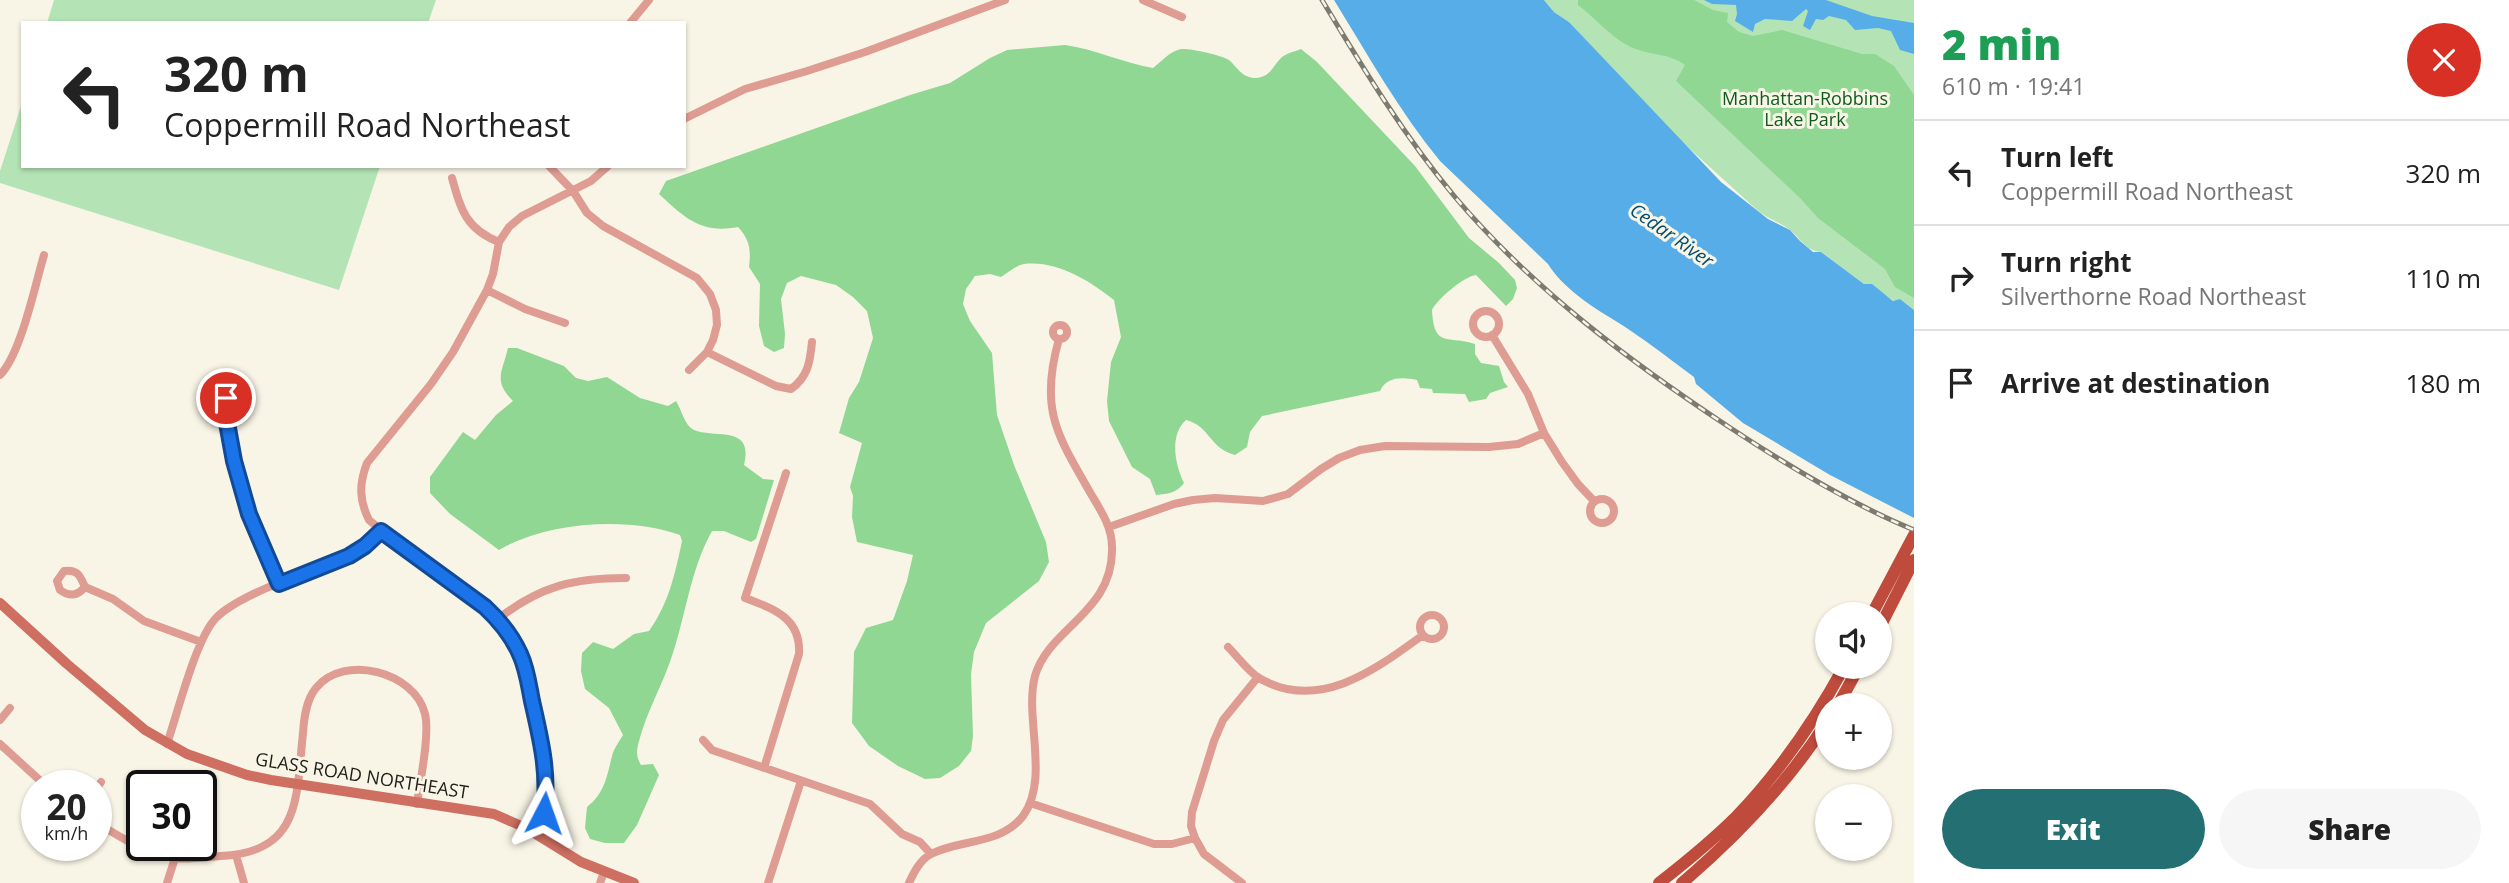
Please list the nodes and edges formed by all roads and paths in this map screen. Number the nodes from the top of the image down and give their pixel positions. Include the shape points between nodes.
1 (649, 0) edge
2 (1002, 0) edge
3 (1143, 0) edge
4 (1182, 17) dead end
5 (632, 21) edge
6 (686, 118) edge
7 (551, 168) edge
8 (606, 168) edge
9 (452, 178) dead end
10 (573, 191) junction
11 (499, 243) junction
12 (44, 256) dead end
13 (487, 290) junction
14 (565, 323) dead end
15 (1492, 335) dead end
16 (1059, 339) dead end
17 (812, 342) dead end
18 (707, 352) junction
19 (689, 370) dead end
20 (0, 375) edge
21 (225, 412) dead end
22 (1545, 433) junction
23 (786, 473) dead end
24 (1594, 500) dead end
25 (1109, 527) junction
26 (381, 531) junction
27 (1914, 535) edge
28 (1909, 561) edge
29 (626, 578) dead end
30 (279, 584) junction
31 (85, 587) dead end
32 (1880, 602) edge
33 (1891, 602) edge
34 (0, 603) edge
35 (498, 619) junction
36 (1423, 635) dead end
37 (201, 642) junction
38 (1228, 647) dead end
39 (1258, 677) junction
40 (1837, 679) edge
41 (10, 708) dead end
42 (0, 720) edge
43 (1815, 739) edge
44 (702, 740) dead end
45 (0, 744) edge
46 (167, 744) junction
47 (764, 768) junction
48 (28, 770) edge
49 (802, 781) junction
50 (297, 784) junction
51 (1030, 803) junction
52 (417, 804) junction
53 (537, 834) junction
54 (1195, 838) junction
55 (931, 854) junction
56 (236, 855) junction
57 (217, 856) edge
58 (174, 861) edge
59 (602, 878) edge
60 (1661, 882) edge
61 (167, 883) edge
62 (244, 883) edge
63 (634, 883) edge
64 (768, 883) edge
65 (909, 883) edge
66 (1242, 883) edge
67 (1682, 883) edge

1 - 5 street
2 - 6 street via 865,52 745,89
3 - 4 street
7 - 10 street
8 - 10 street
9 - 11 street via 472,226
10 - 11 street via 522,216
10 - 18 street via 587,213 603,226 697,278 716,310
11 - 13 street
12 - 20 street via 17,345
13 - 14 street
13 - 26 street via 431,384 367,463 362,505
15 - 22 street via 1528,394
16 - 25 street via 1051,379 1054,421
17 - 18 street via 803,381 791,389
18 - 19 street
21 - 30 street via 249,514
22 - 24 street
22 - 25 street via 1518,444 1489,447 1360,450 1321,469 1288,494 1263,501 1193,499
23 - 47 street via 745,598 775,609 800,641
25 - 51 street via 1112,548 1094,604 1044,655 1036,673 1031,694 1036,751
26 - 30 street via 349,556
26 - 35 street
27 - 28 main road
28 - 32 main road
28 - 33 main road
29 - 35 street via 596,578 544,589
30 - 37 street via 233,605 215,619
31 - 37 street via 113,599 144,621
34 - 46 street, GLASS ROAD NORTHEAST via 124,714
35 - 53 street via 522,656 546,764 548,788
36 - 39 street via 1369,673 1339,685 1282,688
37 - 46 street
38 - 39 street
39 - 54 street via 1223,720 1214,741 1192,812
40 - 60 main road via 1801,736 1754,797
41 - 42 street
43 - 67 main road via 1765,805
44 - 47 street via 712,750
45 - 48 street
46 - 50 street, GLASS ROAD NORTHEAST via 247,775
47 - 49 street
49 - 55 street via 870,804
49 - 64 street
50 - 52 street, GLASS ROAD NORTHEAST
50 - 52 street via 305,715 316,687 334,673 359,669 406,685 425,713
50 - 56 street via 287,825 277,837 266,847
51 - 54 street via 1154,844
51 - 55 street via 1010,828
52 - 53 street, GLASS ROAD NORTHEAST via 494,814
53 - 59 street, GLASS ROAD NORTHEAST
54 - 66 street via 1204,854
55 - 65 street via 916,867
56 - 57 street
56 - 62 street
58 - 61 street
59 - 63 street, GLASS ROAD NORTHEAST

